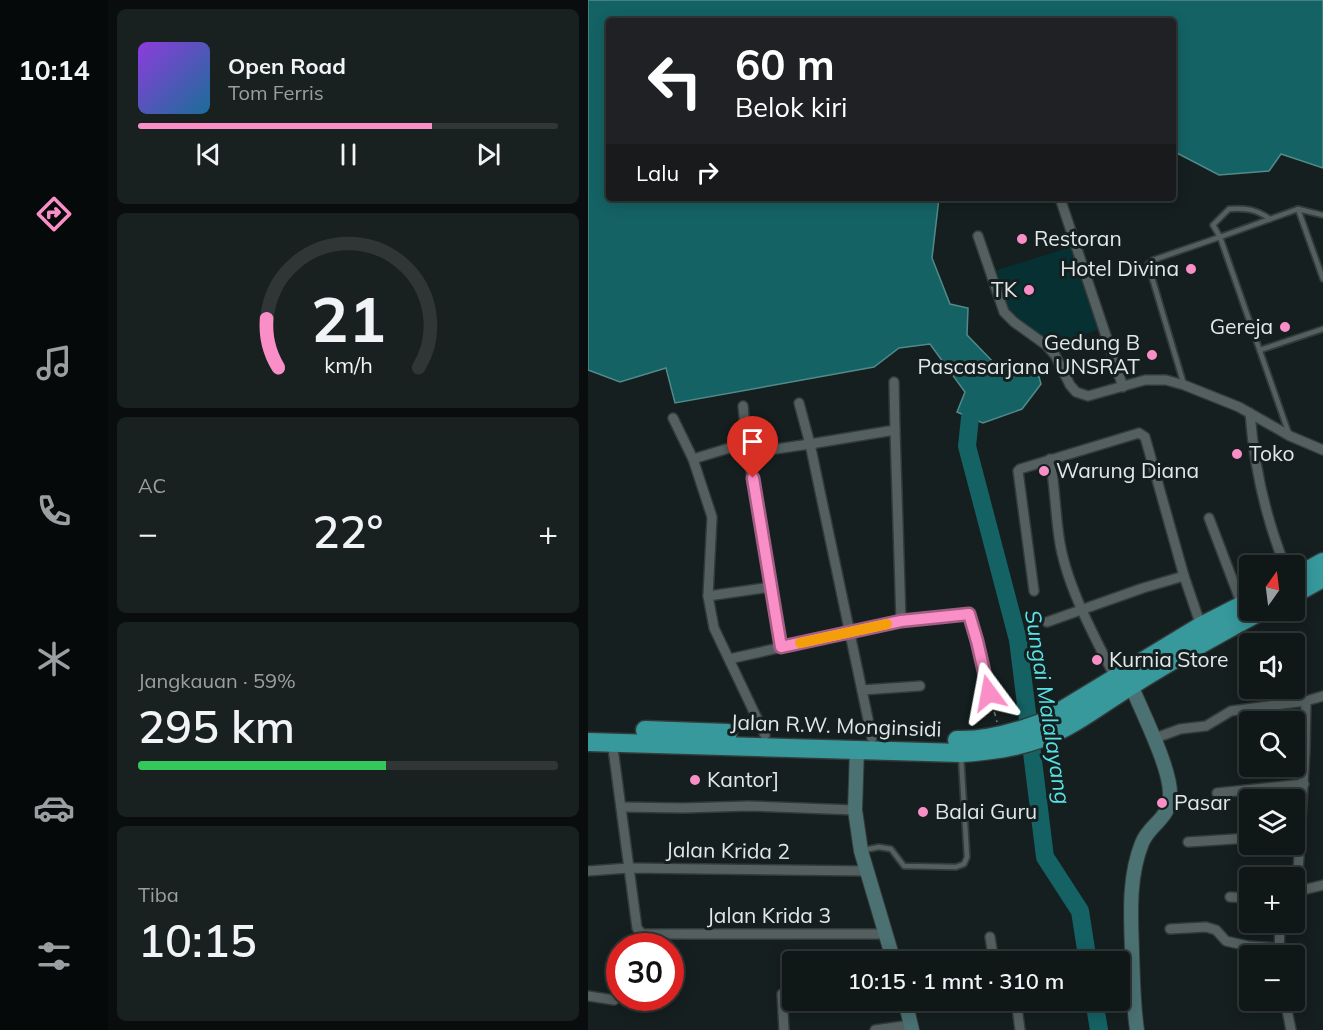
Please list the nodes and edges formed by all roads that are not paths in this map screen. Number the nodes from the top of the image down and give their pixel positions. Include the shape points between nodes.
1 (1061, 201) edge
2 (1298, 209) junction
3 (1323, 215) edge
4 (1270, 219) junction
5 (978, 236) dead end
6 (1220, 237) junction
7 (1323, 279) edge
8 (1323, 329) edge
9 (1260, 350) junction
10 (894, 382) dead end
11 (1184, 385) junction
12 (1123, 387) junction
13 (799, 403) dead end
14 (742, 406) dead end
15 (1250, 413) junction
16 (673, 418) dead end
17 (896, 430) junction
18 (1290, 436) junction
19 (746, 443) junction
20 (810, 444) junction
21 (1323, 450) edge
22 (748, 453) junction
23 (693, 459) junction
24 (1050, 459) junction
25 (1209, 518) dead end
26 (1281, 555) edge
27 (1323, 562) edge
28 (1305, 572) edge
29 (1184, 576) junction
30 (1323, 579) edge
31 (771, 587) junction
32 (1239, 587) edge
33 (1305, 588) edge
34 (1034, 591) dead end
35 (708, 596) junction
36 (1239, 609) edge
37 (1082, 610) junction
38 (1239, 617) edge
39 (901, 621) junction
40 (1226, 621) junction
41 (1047, 622) dead end
42 (1201, 626) junction
43 (851, 632) junction
44 (781, 647) junction
45 (729, 659) junction
46 (1123, 681) junction
47 (920, 686) dead end
48 (862, 690) junction
49 (989, 693) road end
50 (1323, 696) edge
51 (1306, 701) junction
52 (588, 729) edge
53 (765, 735) junction
54 (1020, 738) junction
55 (1153, 739) junction
56 (612, 741) junction
57 (588, 742) edge
58 (865, 743) junction
59 (961, 753) junction
60 (1304, 784) junction
61 (1303, 789) edge
62 (1217, 793) dead end
63 (621, 807) junction
64 (855, 810) junction
65 (1239, 839) edge
66 (1188, 842) dead end
67 (861, 851) junction
68 (629, 868) junction
69 (595, 870) edge
70 (868, 871) junction
71 (1323, 885) edge
72 (1305, 889) edge
73 (1230, 897) dead end
74 (1239, 897) edge
75 (1170, 928) dead end
76 (886, 934) junction
77 (990, 937) dead end
78 (1244, 945) edge
79 (891, 951) edge
80 (992, 951) edge
81 (588, 996) edge
82 (606, 999) edge
83 (783, 1011) edge
84 (907, 1011) edge
85 (1017, 1011) edge
86 (1287, 1011) edge
87 (911, 1027) edge
88 (784, 1030) edge
89 (875, 1030) edge
90 (1020, 1030) edge
91 (1137, 1030) edge
92 (1290, 1030) edge

1 - 12 street
2 - 3 lane
2 - 4 lane
2 - 7 lane
4 - 6 lane
4 - 6 lane via 1258,210 1229,209 1213,225
5 - 12 street via 1004,312 1046,345 1073,390 1088,396
6 - 9 lane
6 - 11 lane via 1148,264
8 - 9 lane
9 - 18 lane
10 - 17 street
11 - 12 street via 1145,380
11 - 15 street
13 - 20 street
14 - 19 street
15 - 18 street
15 - 26 street via 1259,485
16 - 23 street
17 - 20 street
17 - 39 street
18 - 21 street
19 - 22 street
19 - 23 street
20 - 22 street
20 - 43 street
22 - 31 street
23 - 35 street via 712,517
24 - 29 street via 1136,433 1143,435
24 - 34 street via 1018,471
24 - 37 street via 1059,537
25 - 32 street
27 - 28 highway
29 - 37 street
29 - 42 street
30 - 33 highway
31 - 35 street
31 - 44 street
35 - 45 street via 714,628
36 - 40 highway, Jalan R.W. Monginsidi
37 - 41 street
37 - 46 street
38 - 40 highway, Jalan R.W. Monginsidi
39 - 43 street
39 - 49 street via 969,614
40 - 42 highway, Jalan R.W. Monginsidi
40 - 46 highway, Jalan R.W. Monginsidi
42 - 46 highway, Jalan R.W. Monginsidi
43 - 44 street
43 - 48 street
44 - 45 street
45 - 53 street
46 - 54 highway, Jalan R.W. Monginsidi via 1081,717
46 - 55 street
47 - 48 street
48 - 58 street
50 - 51 street
51 - 55 street via 1231,711 1206,726 1180,729
51 - 60 street
52 - 53 highway, Jalan R.W. Monginsidi
53 - 58 highway, Jalan R.W. Monginsidi
54 - 58 highway, Jalan R.W. Monginsidi via 1000,735 973,741
54 - 59 highway, Jalan R.W. Monginsidi via 997,750
55 - 91 street via 1167,772 1170,793 1169,807 1141,843 1132,878
56 - 57 highway, Jalan R.W. Monginsidi
56 - 58 highway, Jalan R.W. Monginsidi
56 - 63 street
58 - 59 highway, Jalan R.W. Monginsidi
58 - 64 street
59 - 67 lane via 967,857 964,864 904,866 891,849
60 - 61 street
60 - 62 street
63 - 64 street
63 - 68 street
64 - 67 street
65 - 66 street
67 - 70 street
68 - 69 street, Jalan Krida 2
68 - 70 street, Jalan Krida 2
68 - 76 street, Jalan Krida 3 via 637,928 642,934
70 - 76 street
71 - 72 street
73 - 74 street
75 - 78 street via 1206,927 1216,930 1226,941
76 - 79 street
77 - 80 street
81 - 82 street
83 - 88 street
84 - 87 street
85 - 90 street
86 - 92 street
87 - 89 street

